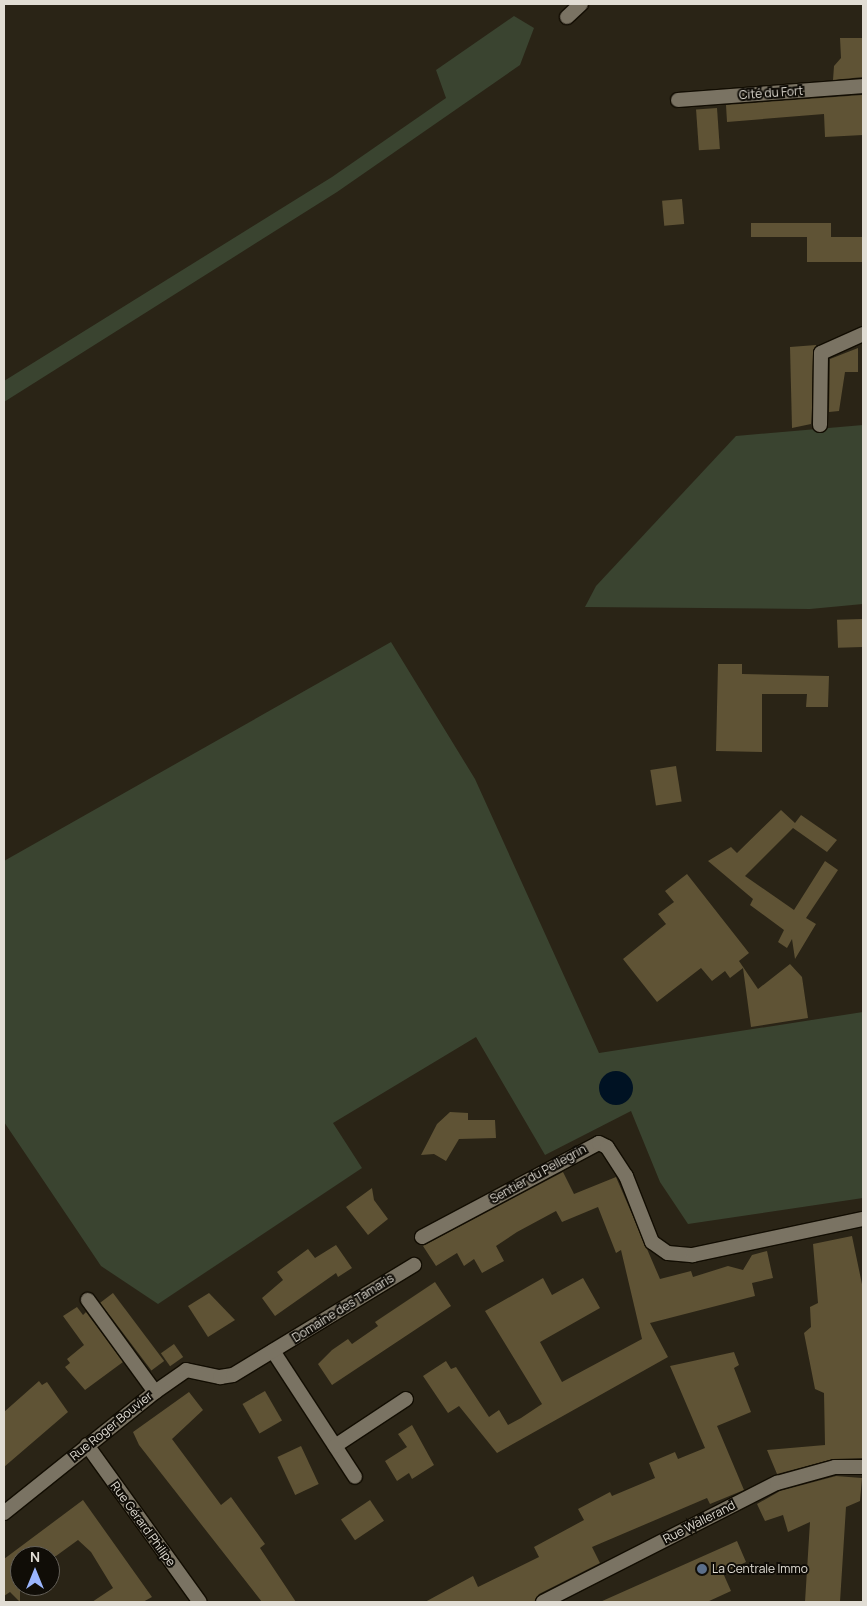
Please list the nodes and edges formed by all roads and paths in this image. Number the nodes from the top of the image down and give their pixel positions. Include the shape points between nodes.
1 (581, 4) edge
2 (567, 17) dead end
3 (863, 86) edge
4 (678, 100) dead end
5 (863, 334) edge
6 (820, 425) dead end
7 (863, 1219) edge
8 (422, 1237) dead end
9 (414, 1265) dead end
10 (88, 1300) dead end
11 (273, 1351) junction
12 (155, 1392) junction
13 (406, 1399) dead end
14 (87, 1445) junction
15 (334, 1446) junction
16 (863, 1467) edge
17 (355, 1477) dead end
18 (4, 1513) edge
19 (200, 1602) edge
20 (543, 1602) edge

1 - 2 street
3 - 4 street, Cité du Fort
5 - 6 street via 821,353
7 - 8 street, Sentier du Pellegrin via 693,1255 668,1253 652,1242 626,1176 607,1147 599,1143
9 - 11 street, Domaine des Tamaris
10 - 12 street, Rue Roger Bouvier
11 - 12 street, Domaine des Tamaris via 229,1377 186,1370
11 - 15 street
12 - 14 street, Rue Roger Bouvier
13 - 15 street
14 - 18 street, Rue Roger Bouvier
14 - 19 street, Rue Gérard Philipe
15 - 17 street
16 - 20 street, Rue Wallerand via 835,1467 777,1483

